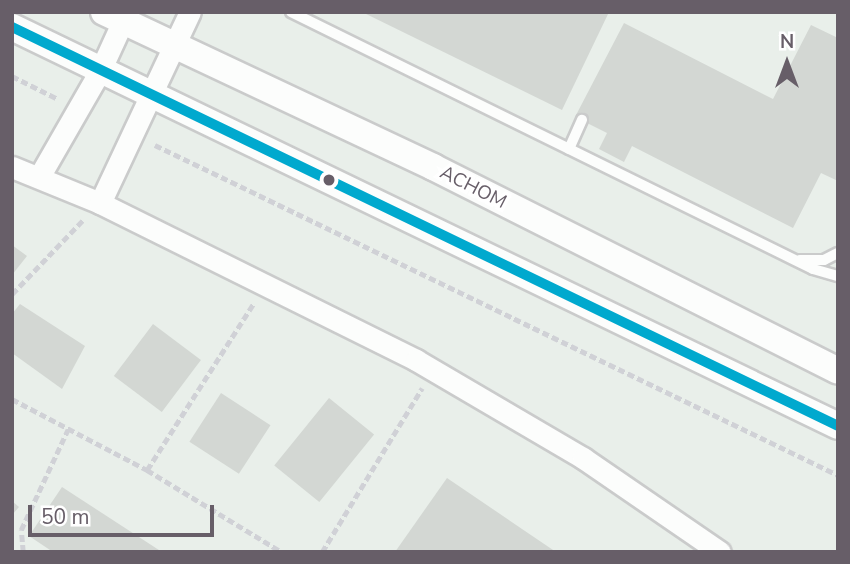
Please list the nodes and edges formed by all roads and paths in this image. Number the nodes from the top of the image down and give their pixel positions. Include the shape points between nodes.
1 (190, 12) edge
2 (290, 12) edge
3 (118, 15) edge
4 (12, 27) edge
5 (175, 47) junction
6 (100, 71) junction
7 (12, 76) edge
8 (153, 96) junction
9 (60, 99) dead end
10 (582, 120) dead end
11 (155, 145) dead end
12 (569, 149) junction
13 (12, 167) edge
14 (39, 177) junction
15 (100, 203) junction
16 (838, 253) edge
17 (797, 260) junction
18 (838, 276) edge
19 (266, 285) junction
20 (12, 294) edge
21 (433, 370) junction
22 (838, 371) edge
23 (12, 400) edge
24 (837, 426) edge
25 (68, 429) junction
26 (146, 470) junction
27 (838, 474) edge
28 (23, 552) edge
29 (282, 552) edge
30 (322, 552) edge
31 (720, 552) edge

1 - 5 street
2 - 12 lane
3 - 5 street, АСНОМ
3 - 6 street
4 - 6 street
5 - 8 street
5 - 22 street, АСНОМ via 433,167
6 - 8 street
6 - 14 street
7 - 9 path
8 - 15 street
8 - 24 street
10 - 12 lane
11 - 27 path
12 - 17 lane
13 - 14 street
14 - 15 street
15 - 19 street
15 - 20 path
16 - 17 lane via 824,260
17 - 18 lane
19 - 21 street
19 - 26 path
21 - 30 path
21 - 31 street via 583,458
23 - 25 path
25 - 26 path
25 - 28 path via 21,530
26 - 29 path

